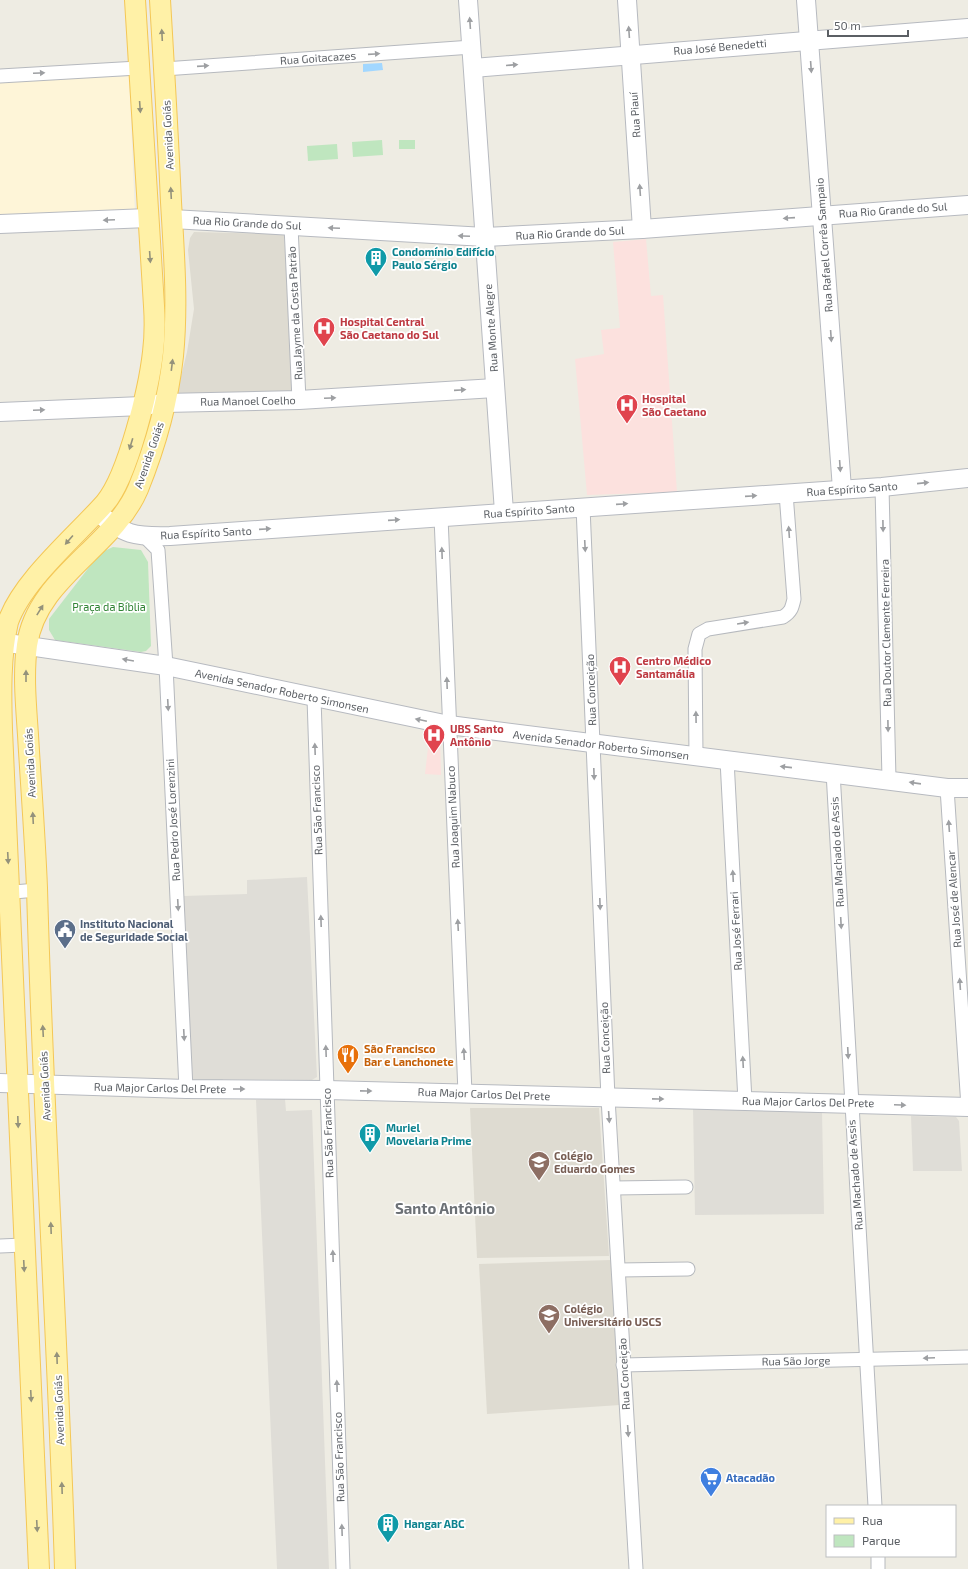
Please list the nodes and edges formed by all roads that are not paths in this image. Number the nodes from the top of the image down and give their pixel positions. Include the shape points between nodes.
1 (135, 0) edge
2 (160, 0) edge
3 (468, 0) edge
4 (627, 0) edge
5 (806, 0) edge
6 (968, 28) edge
7 (809, 40) junction
8 (472, 47) junction
9 (631, 55) junction
10 (138, 68) junction
11 (473, 68) junction
12 (164, 69) junction
13 (0, 76) edge
14 (968, 205) edge
15 (821, 215) junction
16 (148, 218) junction
17 (172, 219) junction
18 (0, 224) edge
19 (292, 226) junction
20 (642, 229) junction
21 (485, 237) junction
22 (496, 388) junction
23 (299, 400) junction
24 (165, 403) junction
25 (142, 406) junction
26 (0, 412) edge
27 (968, 478) edge
28 (882, 487) junction
29 (842, 489) junction
30 (786, 493) junction
31 (583, 507) junction
32 (97, 512) junction
33 (504, 512) junction
34 (441, 517) junction
35 (114, 527) junction
36 (143, 535) junction
37 (170, 536) junction
38 (158, 550) junction
39 (1, 643) edge
40 (27, 646) junction
41 (166, 666) junction
42 (314, 698) junction
43 (449, 725) junction
44 (593, 745) junction
45 (696, 756) junction
46 (727, 760) junction
47 (833, 772) junction
48 (889, 779) junction
49 (947, 788) junction
50 (968, 788) edge
51 (37, 890) junction
52 (5, 893) edge
53 (22, 1084) edge
54 (186, 1089) junction
55 (327, 1090) junction
56 (466, 1093) junction
57 (608, 1098) junction
58 (745, 1101) junction
59 (851, 1103) junction
60 (968, 1107) edge
61 (686, 1187) dead end
62 (614, 1188) junction
63 (23, 1245) junction
64 (0, 1246) edge
65 (688, 1269) dead end
66 (619, 1270) junction
67 (968, 1357) edge
68 (867, 1359) junction
69 (623, 1364) junction
70 (875, 1505) edge
71 (878, 1557) edge
72 (39, 1569) edge
73 (66, 1569) edge
74 (343, 1569) edge
75 (636, 1569) edge
76 (878, 1569) edge

1 - 10 main road, Avenida Goiás
12 -> 2 main road, Avenida Goiás
8 -> 3 street, Rua Monte Alegre
9 -> 4 street, Rua Piauí
5 - 7 street, Rua Rafael Corrêa Sampaio
6 - 7 street, Rua José Benedetti
7 - 9 street, Rua José Benedetti
7 -> 15 street, Rua Rafael Corrêa Sampaio
8 - 11 street, Rua Monte Alegre
12 -> 8 street, Rua Goitacazes
11 -> 9 street, Rua José Benedetti
20 -> 9 street, Rua Piauí
13 -> 10 street
10 -> 16 main road, Avenida Goiás
11 - 21 street, Rua Monte Alegre
17 -> 12 main road, Avenida Goiás
14 - 15 street, Rua Rio Grande do Sul
15 -> 20 street, Rua Rio Grande do Sul
15 -> 29 street, Rua Rafael Corrêa Sampaio
16 -> 18 street
16 -> 25 main road, Avenida Goiás via 155,331 151,369
17 - 19 street, Rua Rio Grande do Sul
24 -> 17 main road, Avenida Goiás via 173,356 175,318
21 -> 19 street, Rua Rio Grande do Sul
19 - 23 street, Rua Jayme da Costa Patrão
20 - 21 street, Rua Rio Grande do Sul
21 - 22 street, Rua Monte Alegre
23 -> 22 street, Rua Manoel Coelho
22 - 33 street, Rua Monte Alegre
23 - 24 street, Rua Manoel Coelho
24 - 25 street, Rua Manoel Coelho
24 - 35 main road, Avenida Goiás via 153,448 137,491
26 -> 25 street, Rua Manoel Coelho
25 -> 32 main road, Avenida Goiás via 119,480
28 -> 27 street, Rua Espírito Santo
28 - 29 street, Rua Espírito Santo
28 -> 48 street, Rua Doutor Clemente Ferreira
29 - 30 street, Rua Espírito Santo
31 -> 30 street, Rua Espírito Santo
45 -> 30 street via 695,649 699,634 708,628 783,617 793,607
31 - 33 street, Rua Espírito Santo
31 -> 44 street, Rua Conceição
32 - 35 street, Rua Espírito Santo
32 -> 39 main road, Avenida Goiás via 20,599 11,614
33 - 34 street, Rua Espírito Santo
37 -> 34 street, Rua Espírito Santo
43 -> 34 street, Rua Joaquim Nabuco
35 - 36 street, Rua Espírito Santo via 122,532
40 -> 35 main road, Avenida Goiás via 34,620 46,600 90,549
36 - 37 street, Rua Espírito Santo
36 - 38 street
37 - 38 street
38 - 41 street, Rua Pedro José Lorenzini
39 - 40 street, Avenida Senador Roberto Simonsen
39 -> 52 main road, Avenida Goiás
41 -> 40 street, Avenida Senador Roberto Simonsen
51 -> 40 main road, Avenida Goiás via 26,706
41 - 42 street, Avenida Senador Roberto Simonsen
41 -> 54 street, Rua Pedro José Lorenzini
43 -> 42 street, Avenida Senador Roberto Simonsen
55 -> 42 street, Rua São Francisco
43 - 44 street, Avenida Senador Roberto Simonsen
56 -> 43 street, Rua Joaquim Nabuco
44 - 45 street, Avenida Senador Roberto Simonsen
44 -> 57 street, Rua Conceição
45 - 46 street, Avenida Senador Roberto Simonsen
47 -> 46 street, Avenida Senador Roberto Simonsen
58 -> 46 street, Rua José Ferrari
47 - 48 street, Avenida Senador Roberto Simonsen
47 -> 59 street, Rua Machado de Assis
49 -> 48 street, Avenida Senador Roberto Simonsen
49 - 50 street, Avenida Senador Roberto Simonsen
60 -> 49 street, Rua José de Alencar
51 - 52 street
53 -> 51 main road, Avenida Goiás
52 - 53 main road, Avenida Goiás
53 - 54 street, Rua Major Carlos Del Prete
53 -> 63 main road, Avenida Goiás
73 -> 53 main road, Avenida Goiás
54 -> 55 street, Rua Major Carlos Del Prete
55 -> 56 street, Rua Major Carlos Del Prete
74 -> 55 street, Rua São Francisco
56 - 57 street, Rua Major Carlos Del Prete
57 -> 58 street, Rua Major Carlos Del Prete
57 -> 62 street, Rua Conceição
58 - 59 street, Rua Major Carlos Del Prete
59 -> 60 street, Rua Major Carlos Del Prete
59 - 68 street, Rua Machado de Assis
61 - 62 street
62 - 66 street, Rua Conceição
63 - 64 street
63 -> 72 main road, Avenida Goiás
65 - 66 street
66 - 69 street, Rua Conceição
67 -> 68 street, Rua São Jorge
68 - 69 street, Rua São Jorge
68 - 70 street, Rua Machado de Assis
69 -> 75 street, Rua Conceição
71 - 76 street

